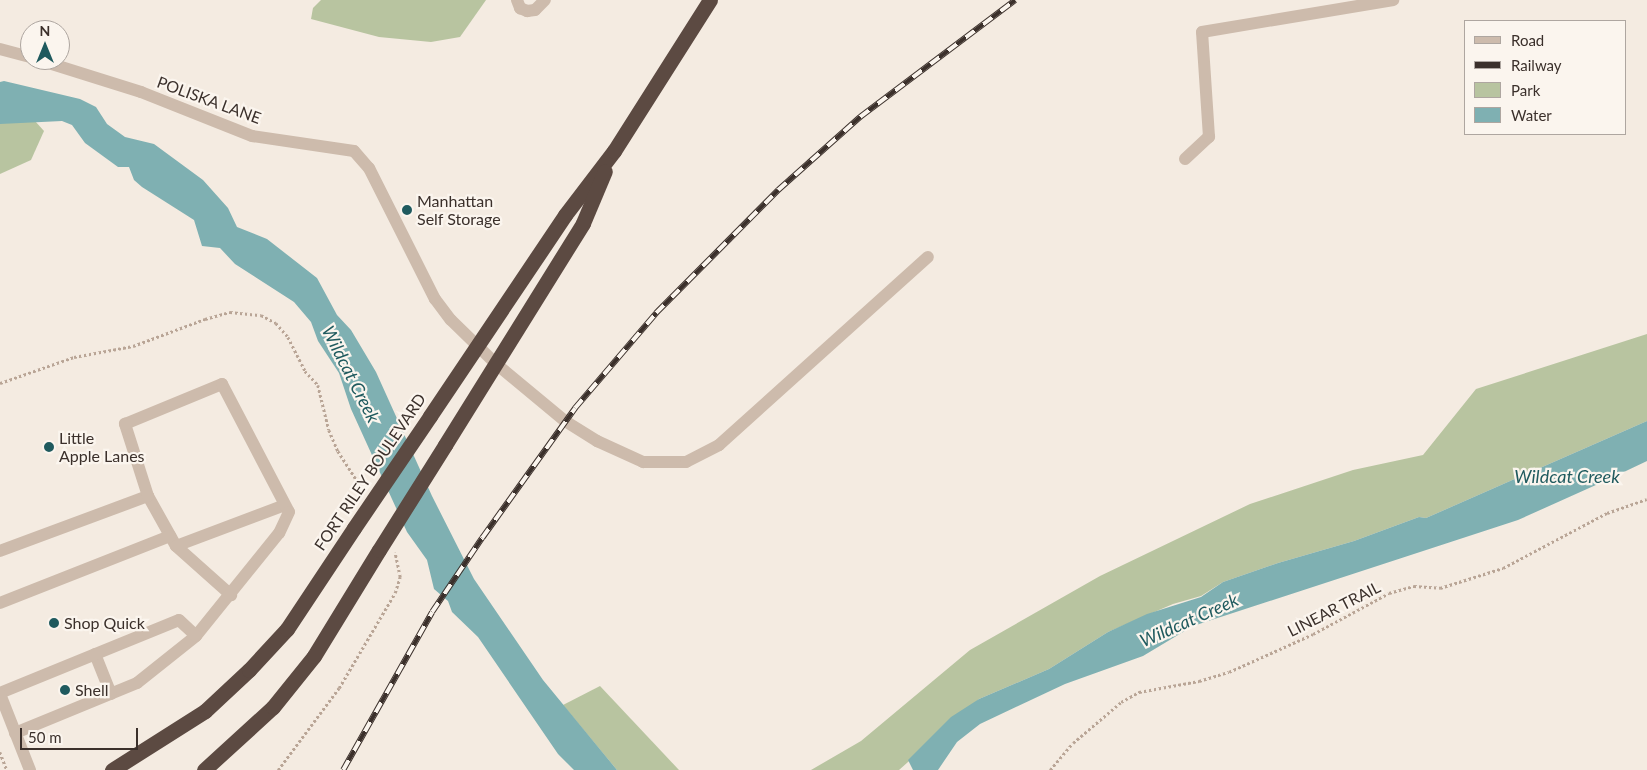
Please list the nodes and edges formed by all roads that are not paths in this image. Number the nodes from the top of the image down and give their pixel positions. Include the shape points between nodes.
1 (517, 0) edge
2 (545, 0) edge
3 (710, 0) edge
4 (1393, 0) edge
5 (0, 48) edge
6 (20, 54) edge
7 (70, 70) edge
8 (614, 151) junction
9 (1184, 159) dead end
10 (928, 257) dead end
11 (478, 345) junction
12 (495, 363) junction
13 (148, 496) junction
14 (285, 505) junction
15 (173, 541) junction
16 (0, 551) edge
17 (231, 595) junction
18 (0, 603) edge
19 (196, 636) junction
20 (95, 654) junction
21 (0, 693) edge
22 (111, 694) junction
23 (15, 733) junction
24 (30, 770) edge
25 (112, 770) edge
26 (204, 770) edge

1 - 2 street via 520,8 527,11 535,10
3 - 8 highway, FORT RILEY BOULEVARD
4 - 9 street via 1202,32 1209,137
5 - 6 street
7 - 11 street, POLISKA LANE via 141,92 252,136 354,151 369,168 435,299
8 - 11 highway, FORT RILEY BOULEVARD via 565,215
8 - 12 highway, FORT RILEY BOULEVARD via 583,222
10 - 12 street, POLISKA LANE via 719,445 686,462 643,462 597,441 565,421
11 - 12 street, POLISKA LANE
11 - 25 highway, FORT RILEY BOULEVARD, bridge via 286,629 205,711
12 - 26 highway, FORT RILEY BOULEVARD, bridge via 314,656 273,707
13 - 14 street via 125,424 222,384
13 - 15 street
13 - 16 street
14 - 15 street
14 - 17 street via 289,512 279,533
15 - 17 street
15 - 18 street
17 - 19 street
19 - 20 street via 179,620
19 - 22 street via 137,683
20 - 21 street
20 - 22 street
21 - 23 street
22 - 23 street
23 - 24 street

